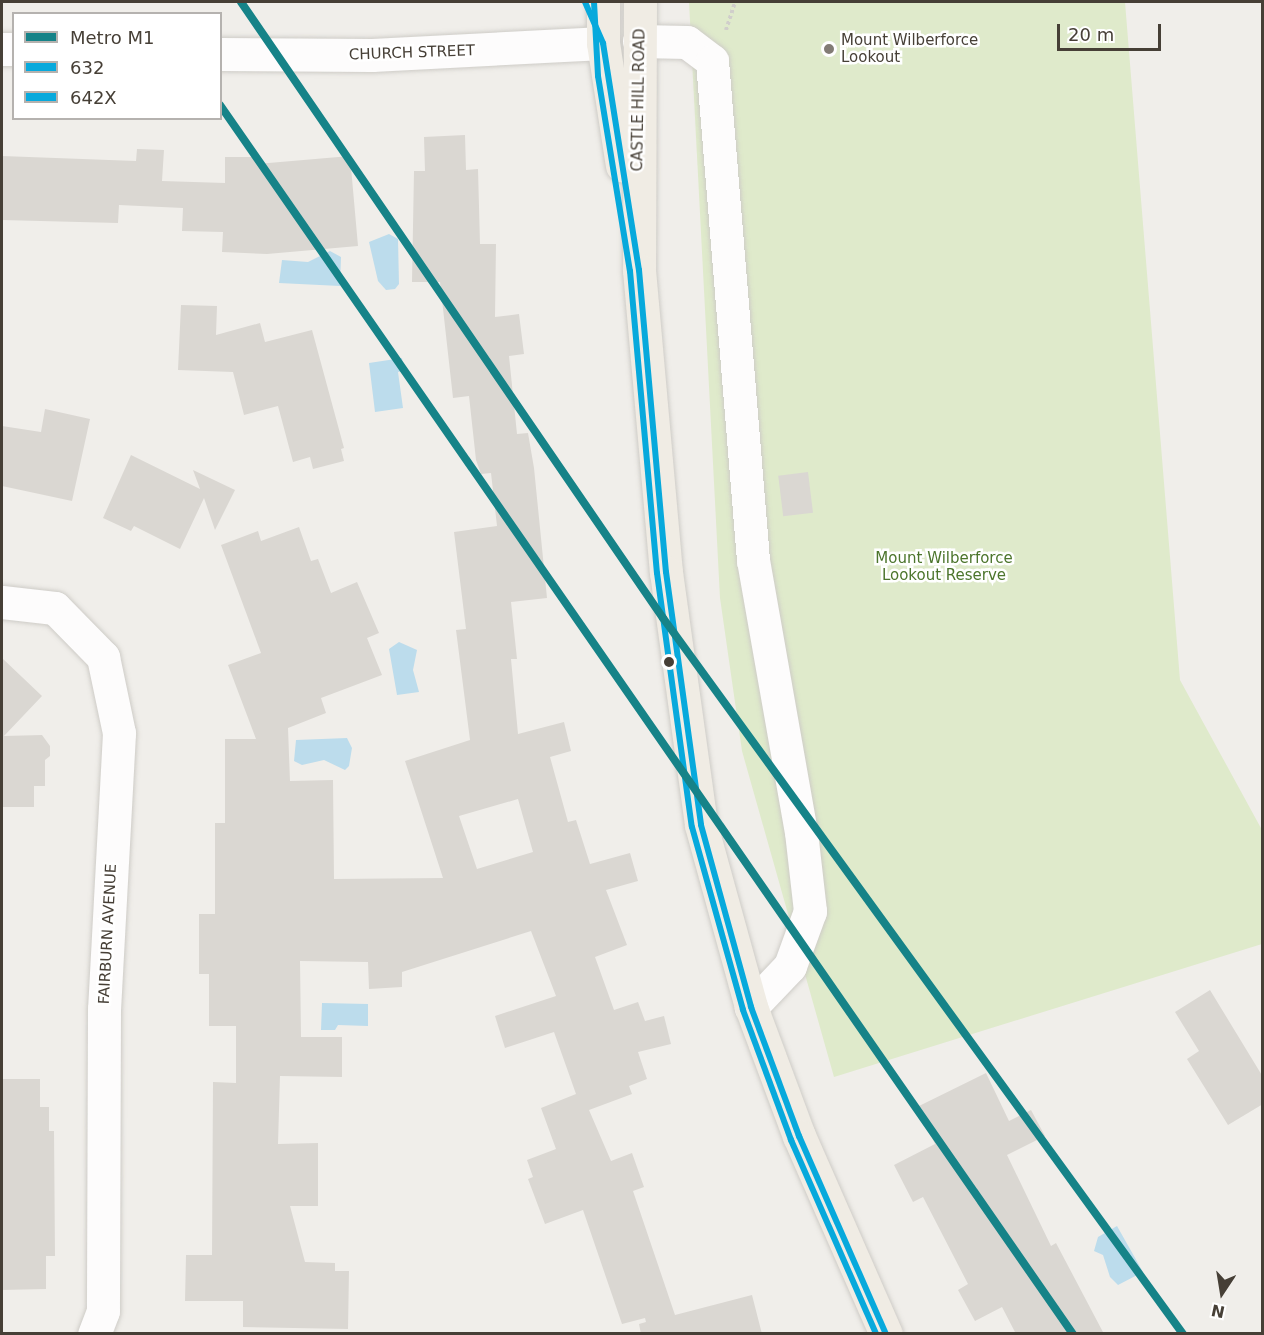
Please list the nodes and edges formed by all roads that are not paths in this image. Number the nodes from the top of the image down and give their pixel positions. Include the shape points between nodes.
1 (585, 2) edge
2 (603, 2) edge
3 (640, 2) edge
4 (639, 41) junction
5 (603, 43) junction
6 (222, 54) edge
7 (639, 270) junction
8 (2, 602) edge
9 (752, 1007) junction
10 (94, 1334) edge
11 (886, 1334) edge

1 - 5 main road
2 - 5 main road, CASTLE HILL ROAD
3 - 4 main road, CASTLE HILL ROAD
4 - 5 main road
4 - 7 main road, CASTLE HILL ROAD
4 - 9 street via 687,42 712,61 753,560 801,832 810,911 790,966
5 - 6 street, CHURCH STREET via 372,55
5 - 7 main road, CASTLE HILL ROAD
7 - 9 main road, CASTLE HILL ROAD via 666,572 701,825
8 - 10 street, FAIRBURN AVENUE via 55,608 104,657 119,733 104,1009 104,1311
9 - 11 main road, CASTLE HILL ROAD via 799,1136

